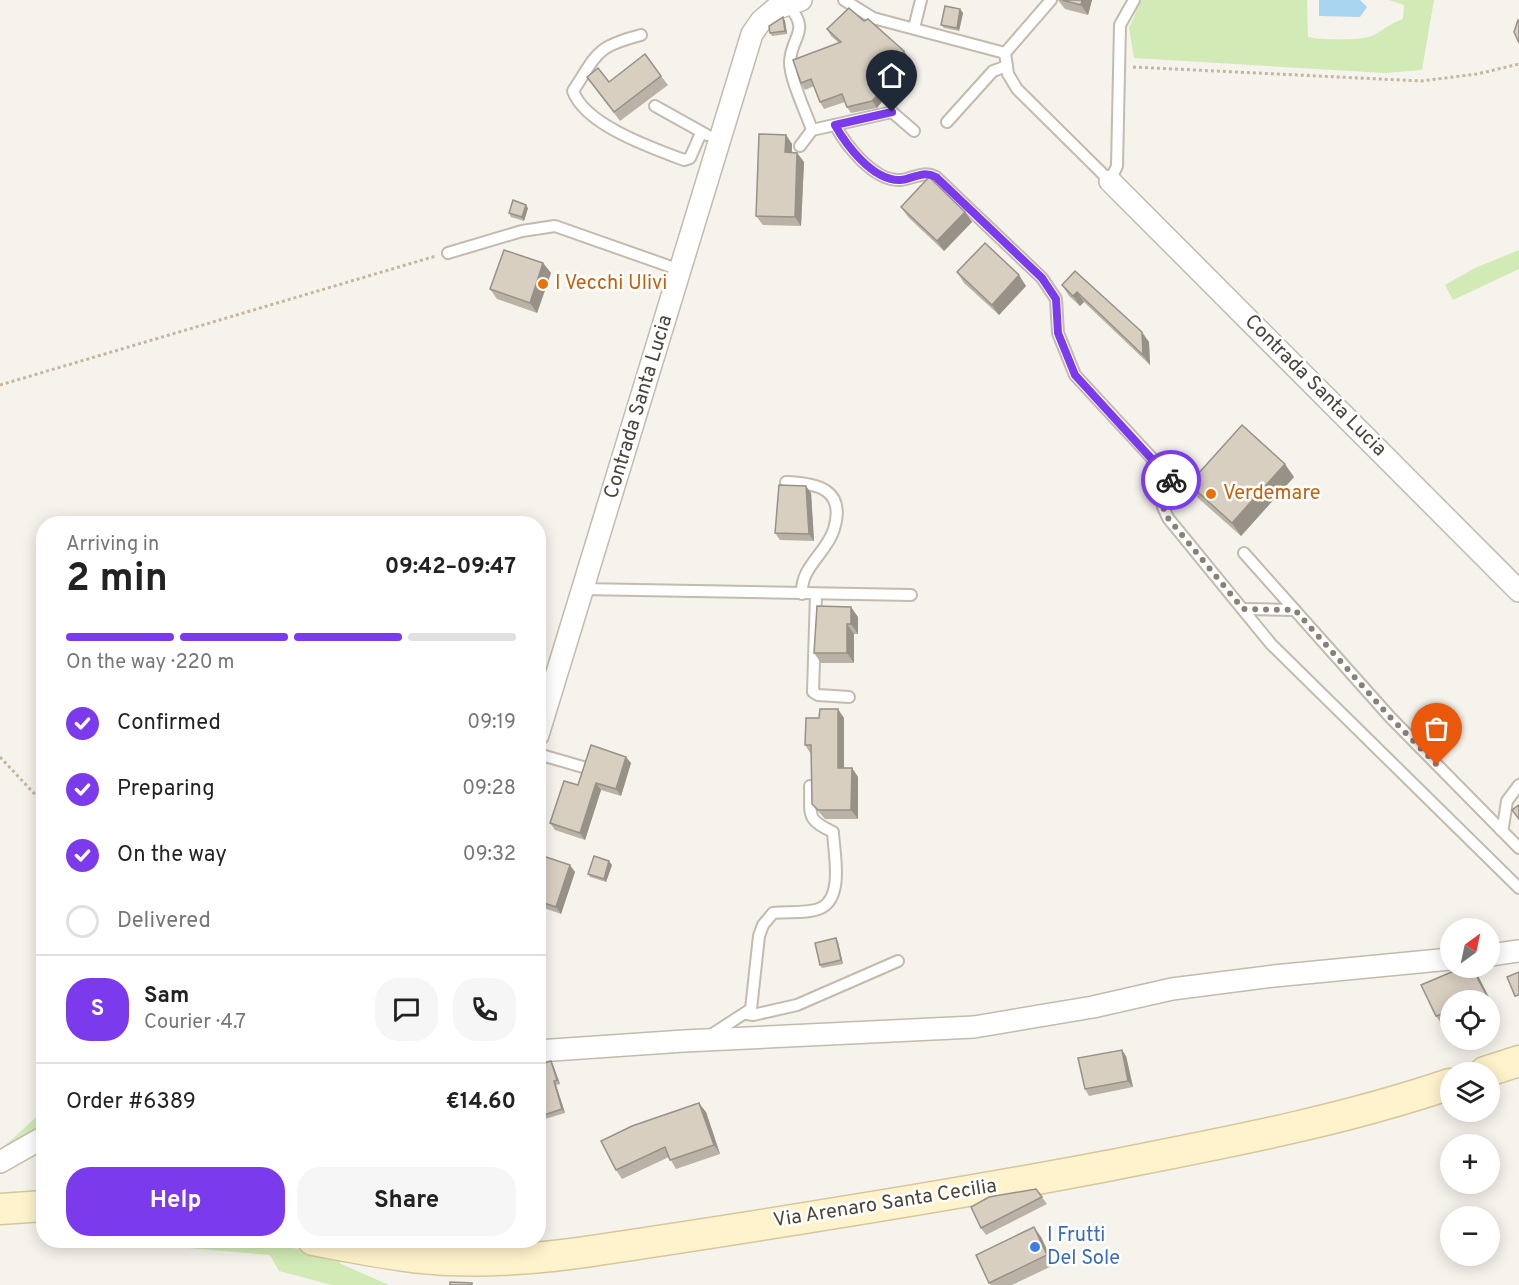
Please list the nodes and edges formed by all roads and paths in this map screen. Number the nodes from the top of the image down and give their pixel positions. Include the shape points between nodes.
1 (844, 0) edge
2 (921, 0) edge
3 (1051, 0) edge
4 (1134, 0) edge
5 (795, 3) edge
6 (914, 28) junction
7 (641, 36) dead end
8 (1005, 53) junction
9 (1519, 64) edge
10 (1007, 66) junction
11 (1119, 66) junction
12 (655, 106) dead end
13 (947, 122) dead end
14 (835, 125) junction
15 (812, 130) junction
16 (914, 131) dead end
17 (711, 136) junction
18 (800, 146) dead end
19 (1110, 181) junction
20 (448, 253) joint
21 (680, 270) junction
22 (0, 385) edge
23 (786, 482) dead end
24 (1244, 553) dead end
25 (582, 589) junction
26 (1519, 591) edge
27 (802, 594) junction
28 (816, 594) junction
29 (911, 595) dead end
30 (1243, 609) junction
31 (1295, 610) junction
32 (849, 697) dead end
33 (546, 702) edge
34 (546, 756) edge
35 (0, 757) edge
36 (583, 767) edge
37 (1519, 785) edge
38 (810, 786) edge
39 (36, 795) edge
40 (1501, 830) junction
41 (1519, 848) edge
42 (1519, 888) edge
43 (1519, 951) edge
44 (1500, 954) edge
45 (1440, 960) edge
46 (898, 961) dead end
47 (747, 1014) junction
48 (712, 1040) junction
49 (546, 1050) edge
50 (1519, 1061) edge
51 (1500, 1067) edge
52 (1440, 1087) edge
53 (36, 1142) edge
54 (0, 1162) edge
55 (36, 1207) edge
56 (0, 1209) edge
57 (360, 1248) edge

1 - 6 lane via 873,18
2 - 6 lane
3 - 8 lane
4 - 11 lane via 1120,25
5 - 15 lane via 800,27 790,65
5 - 17 street, Contrada Santa Lucia via 775,9 752,34
6 - 8 lane
7 - 17 lane via 610,43 602,49 573,91 576,100 616,132 684,160
8 - 10 lane
9 - 11 path via 1477,74 1411,81
10 - 13 lane via 993,71
10 - 19 lane via 1017,89
11 - 19 lane via 1117,166
12 - 17 lane
14 - 15 lane
14 - 16 lane via 892,112
14 - 30 lane via 858,157 890,178 901,180 929,174 936,177 1042,278 1056,299 1058,333 1075,375 1173,482 1174,489 1163,507 1168,518
15 - 18 lane
17 - 21 street, Contrada Santa Lucia
19 - 26 street, Contrada Santa Lucia
20 - 21 lane via 522,231 555,226
20 - 22 path
21 - 25 street, Contrada Santa Lucia
23 - 27 lane via 823,488 832,495 835,506 834,529 801,581
24 - 31 lane
25 - 27 lane
25 - 33 street, Contrada Santa Lucia
27 - 28 lane
28 - 29 lane
28 - 32 lane via 813,692
30 - 31 lane
30 - 42 lane via 1302,676
31 - 40 lane via 1390,717
34 - 36 lane
35 - 39 path
37 - 40 lane via 1507,801
38 - 47 lane via 811,818 833,832 835,887 830,901 819,909 773,914 763,926 752,1009
40 - 41 lane
43 - 44 street
45 - 48 street via 1172,989 974,1027
46 - 47 lane via 796,1005
47 - 48 lane via 714,1033
48 - 49 street
50 - 51 street
52 - 57 street, Via Arenaro Santa Cecilia via 1335,1120 1256,1137 886,1206 585,1252 541,1258 454,1260
53 - 54 street
55 - 56 street

